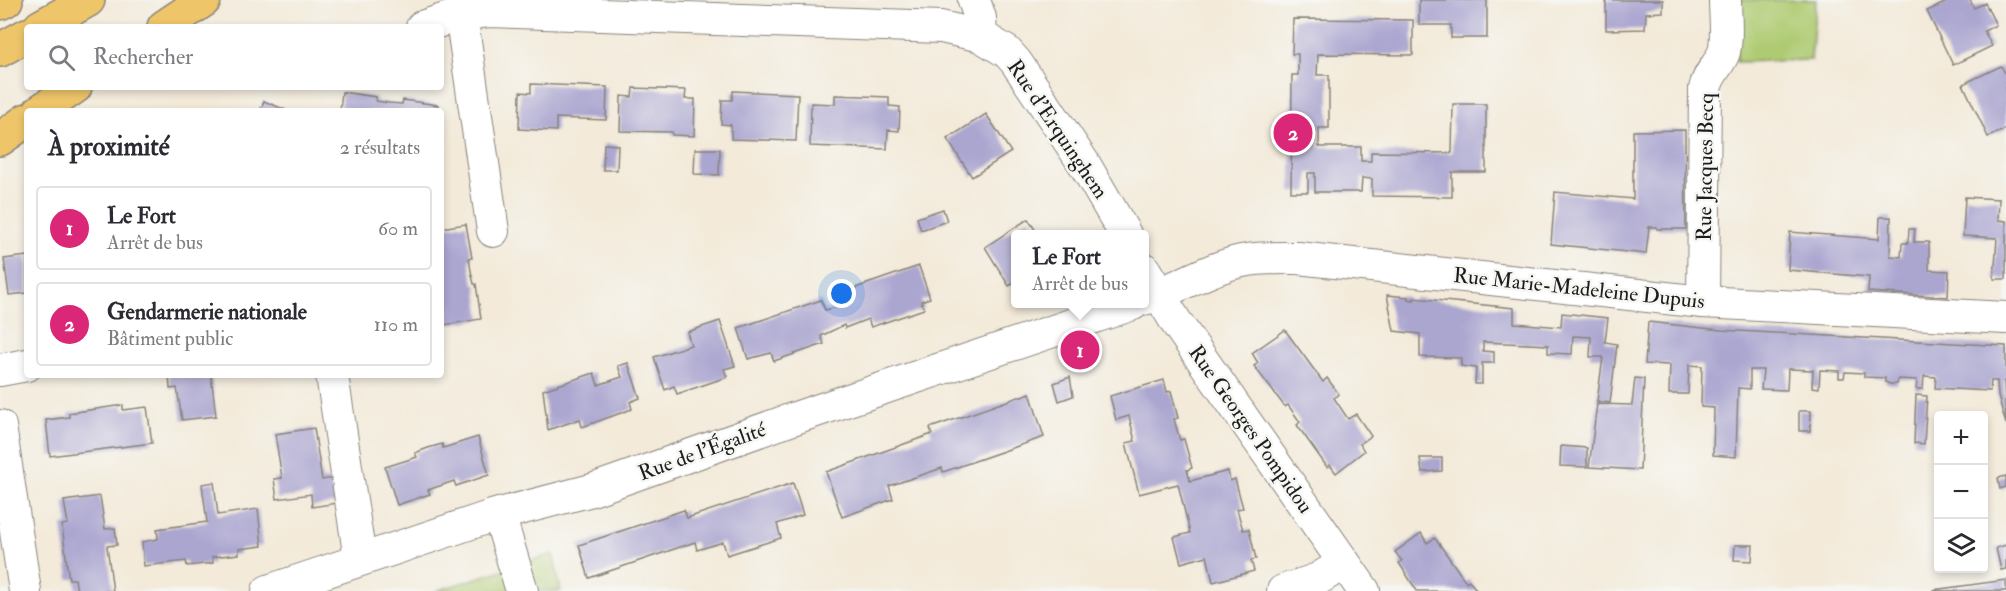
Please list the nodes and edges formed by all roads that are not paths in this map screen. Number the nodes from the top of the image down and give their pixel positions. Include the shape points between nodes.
1 (6, 0) edge
2 (88, 0) edge
3 (204, 0) edge
4 (974, 0) edge
5 (1725, 0) edge
6 (0, 3) edge
7 (460, 14) junction
8 (45, 24) edge
9 (168, 24) edge
10 (431, 24) edge
11 (24, 36) edge
12 (981, 36) junction
13 (0, 50) edge
14 (71, 90) edge
15 (44, 108) edge
16 (24, 122) edge
17 (0, 139) edge
18 (1123, 230) edge
19 (493, 231) dead end
20 (1149, 290) edge
21 (1149, 295) edge
22 (1703, 302) junction
23 (1098, 308) edge
24 (2006, 318) edge
25 (24, 366) edge
26 (0, 370) edge
27 (332, 378) edge
28 (0, 426) edge
29 (499, 513) junction
30 (360, 559) junction
31 (1344, 563) junction
32 (25, 591) edge
33 (268, 591) edge
34 (522, 591) edge
35 (1283, 591) edge
36 (1364, 591) edge

1 - 6 highway
2 - 8 highway
3 - 9 highway
4 - 12 street
5 - 22 street, Rue Jacques Becq via 1724,52 1705,89
7 - 10 street
7 - 12 street via 490,11 941,27
7 - 19 street
11 - 13 highway
12 - 18 street, Rue d'Erquinghem via 1016,62
14 - 15 highway
16 - 17 highway
20 - 22 street, Rue Marie-Madeleine Dupuis via 1228,264 1276,258
21 - 31 street, Rue Georges Pompidou via 1176,322
22 - 24 street, Rue Marie-Madeleine Dupuis
23 - 29 street, Rue de l'Égalité via 585,492
25 - 26 street
27 - 30 street
28 - 32 street
29 - 30 street, Rue de l'Égalité
29 - 34 street
30 - 33 street, Rue de l'Égalité
31 - 35 street via 1318,579
31 - 36 street, Rue Georges Pompidou

